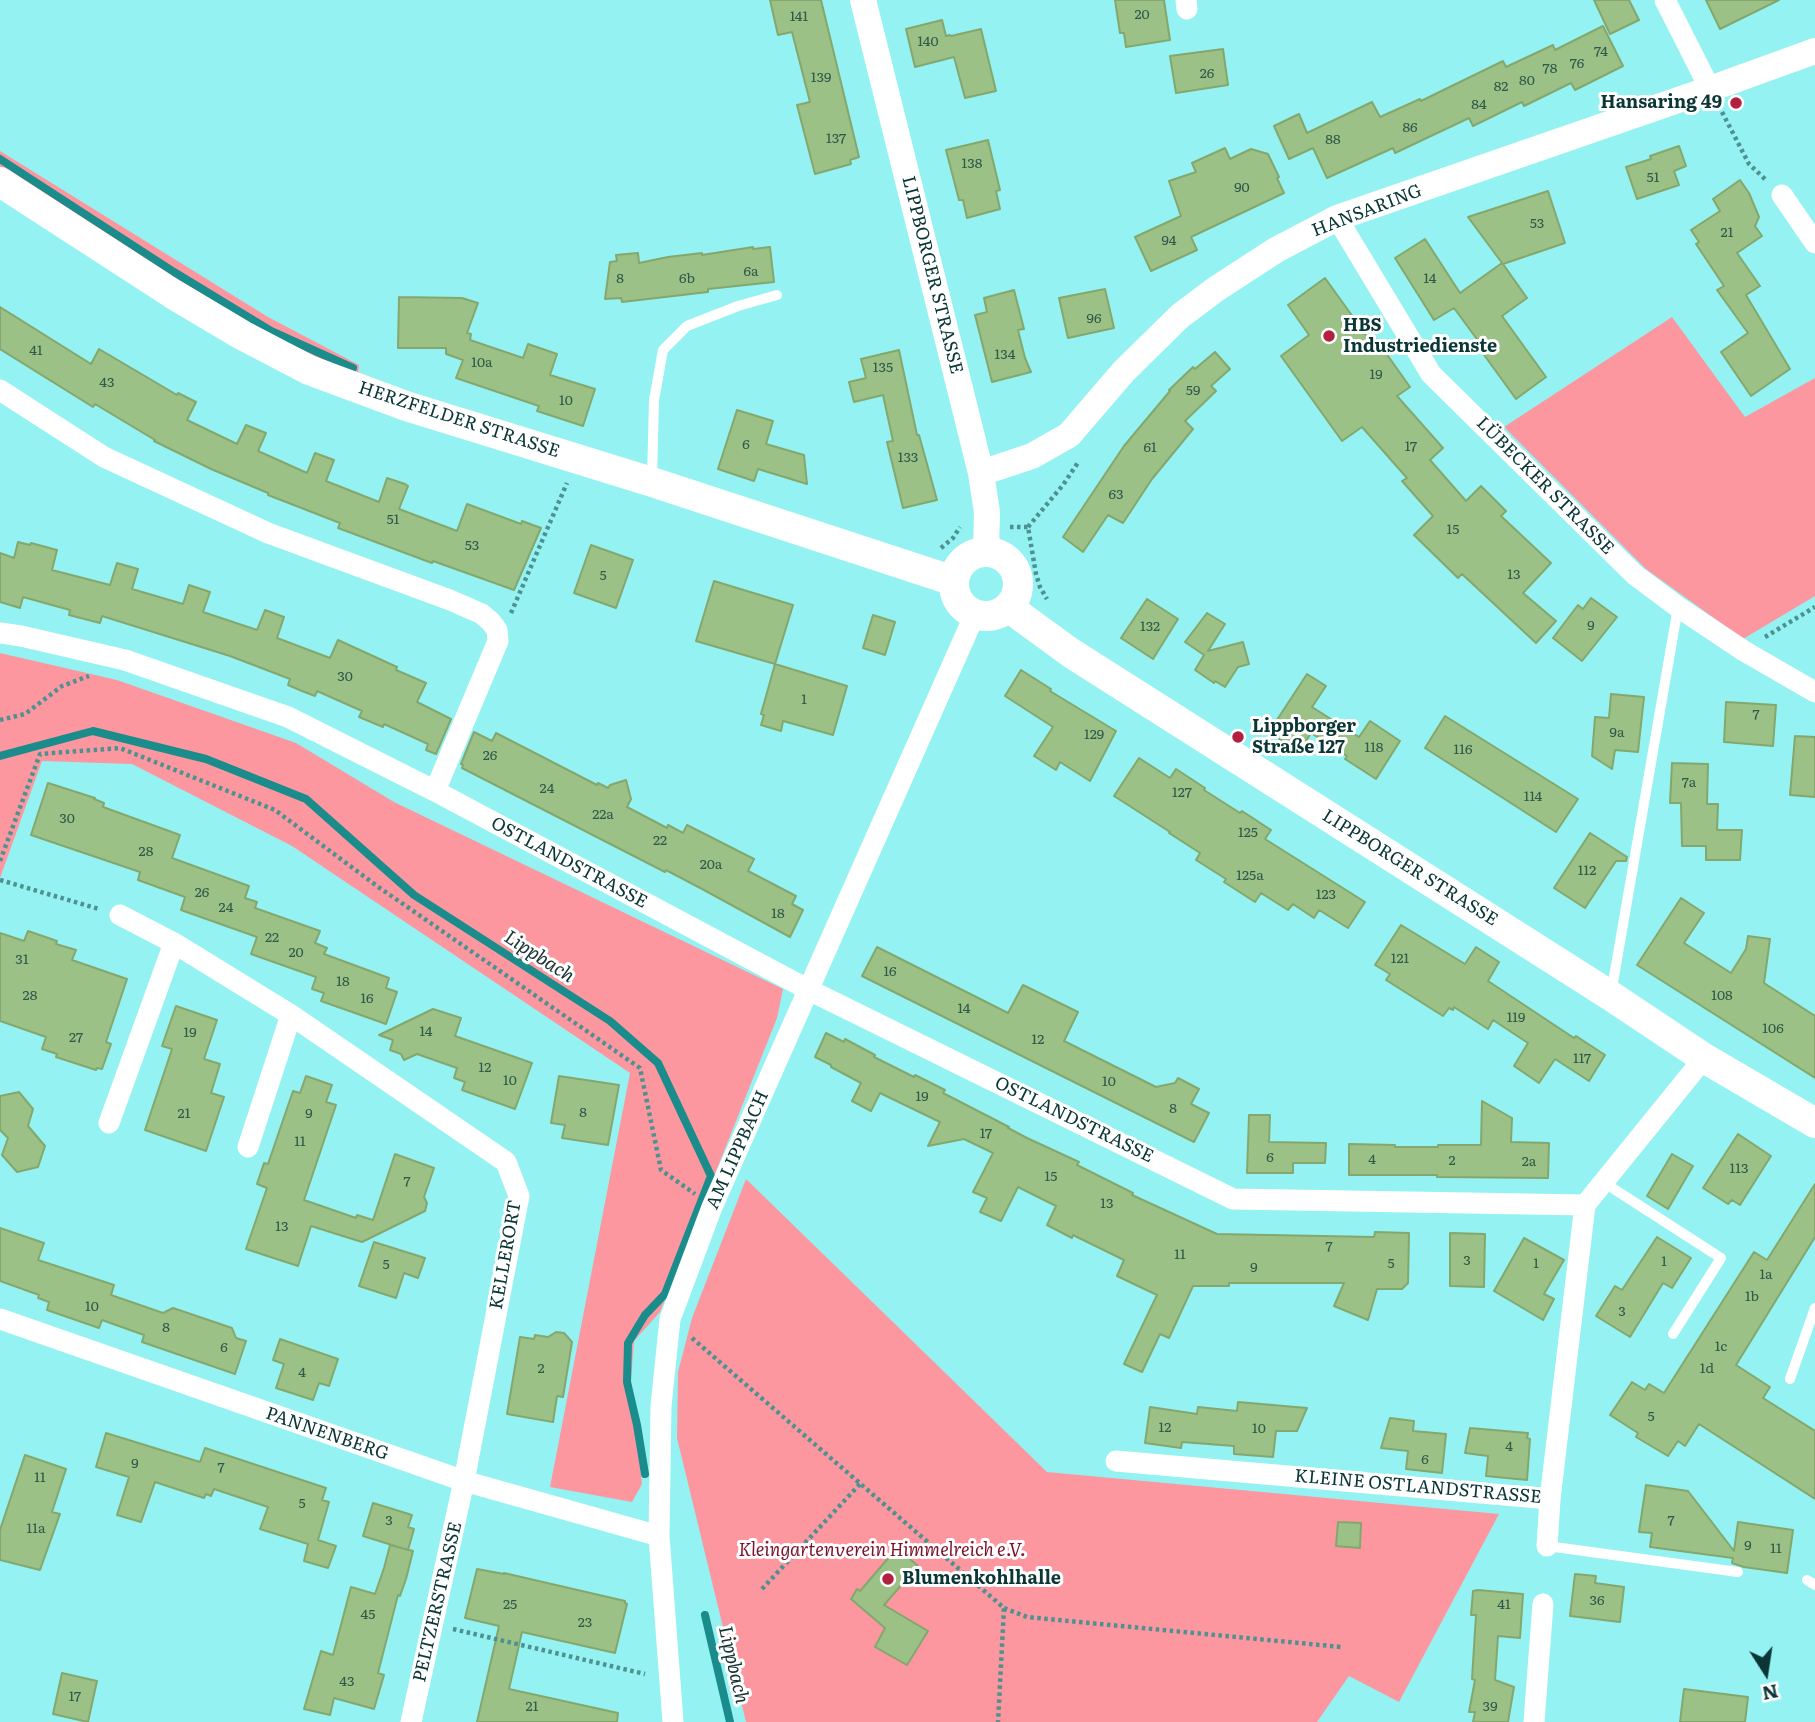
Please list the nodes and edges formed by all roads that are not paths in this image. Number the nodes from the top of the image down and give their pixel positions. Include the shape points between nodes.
1 (863, 0) edge
2 (1665, 0) edge
3 (1815, 51) edge
4 (1710, 89) junction
5 (0, 182) edge
6 (1782, 195) road end
7 (1337, 218) junction
8 (1815, 243) edge
9 (777, 295) dead end
10 (0, 390) edge
11 (981, 473) junction
12 (652, 482) junction
13 (979, 532) junction
14 (954, 581) junction
15 (1678, 607) junction
16 (975, 614) junction
17 (1019, 615) junction
18 (0, 633) edge
19 (1815, 692) edge
20 (435, 791) junction
21 (120, 915) road end
22 (174, 943) junction
23 (809, 990) junction
24 (1611, 996) junction
25 (291, 1016) junction
26 (1704, 1058) junction
27 (109, 1123) dead end
28 (1815, 1123) edge
29 (248, 1147) dead end
30 (1603, 1182) junction
31 (1585, 1205) junction
32 (1815, 1308) edge
33 (0, 1319) edge
34 (1673, 1334) dead end
35 (1790, 1380) dead end
36 (1116, 1461) dead end
37 (464, 1481) junction
38 (1550, 1499) junction
39 (659, 1536) junction
40 (1547, 1546) joint
41 (1738, 1572) dead end
42 (1543, 1604) dead end
43 (411, 1722) edge
44 (673, 1722) edge
45 (1534, 1722) edge

1 - 11 street, LIPPBORGER STRASSE
2 - 4 street
3 - 4 street, HANSARING
4 - 7 street, HANSARING
5 - 12 main road, HERZFELDER STRASSE via 173,294 309,370 406,406
6 - 8 street
7 - 11 street, HANSARING via 1276,250 1180,316 1069,435 1032,456
7 - 15 street, LÜBECKER STRASSE via 1431,374 1635,575
9 - 12 lane via 687,326 663,350 654,400
10 - 20 street via 104,457 268,533 450,600 491,622 498,630 495,653
11 - 13 street, LIPPBORGER STRASSE
12 - 14 main road, HERZFELDER STRASSE
13 - 14 main road via 977,553 968,557
13 - 17 main road via 1013,567
14 - 16 main road via 959,601
15 - 19 street, LÜBECKER STRASSE
15 - 24 lane
16 - 17 main road
16 - 23 street, AM LIPPBACH
17 - 24 main road, LIPPBORGER STRASSE via 1071,653
18 - 20 street, OSTLANDSTRASSE via 125,660 288,717
20 - 23 street, OSTLANDSTRASSE
21 - 22 street, KELLERORT
22 - 25 street, KELLERORT
22 - 27 street
23 - 31 street, OSTLANDSTRASSE via 1233,1199
23 - 39 street, AM LIPPBACH via 712,1207 670,1319 661,1406
24 - 26 main road, LIPPBORGER STRASSE
25 - 29 street
25 - 37 street, KELLERORT via 506,1162 519,1196
26 - 28 main road, LIPPBORGER STRASSE
26 - 30 street
30 - 31 street
30 - 34 lane via 1721,1258
31 - 38 street, KLEINE OSTLANDSTRASSE
32 - 35 lane
33 - 37 street, PANNENBERG
36 - 38 street, KLEINE OSTLANDSTRASSE
37 - 39 street, PANNENBERG
37 - 43 street, PELTZERSTRASSE
38 - 40 street
39 - 44 street, AM LIPPBACH
40 - 41 lane
42 - 45 street

